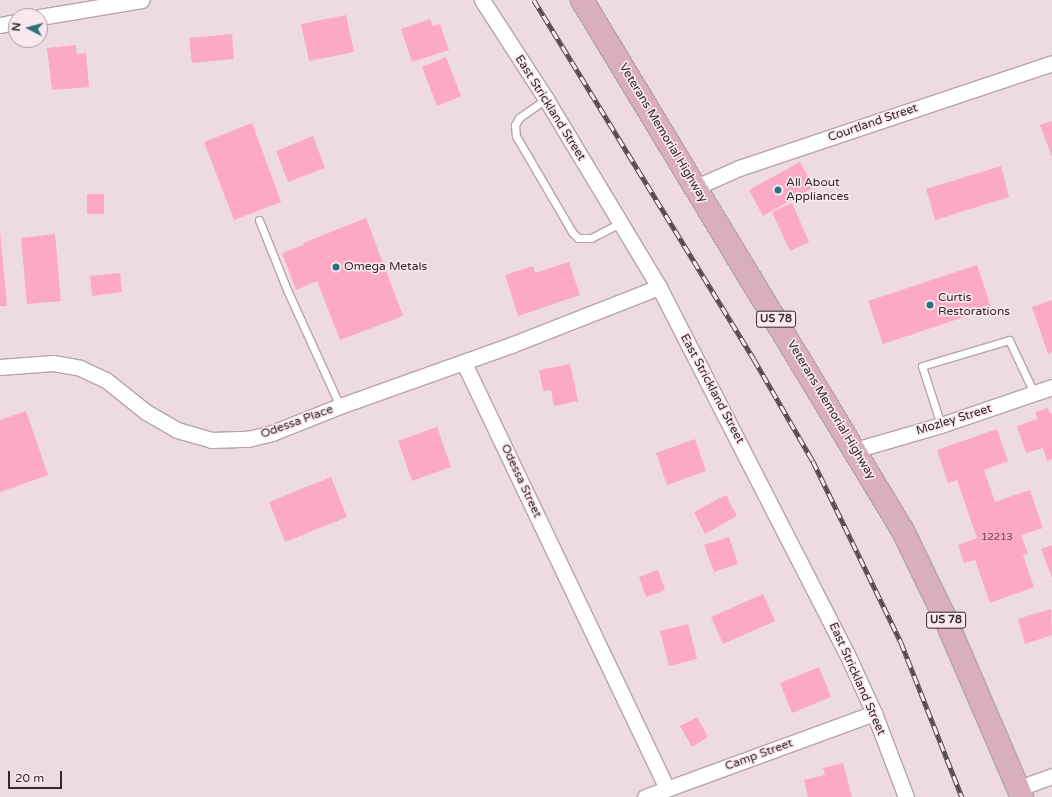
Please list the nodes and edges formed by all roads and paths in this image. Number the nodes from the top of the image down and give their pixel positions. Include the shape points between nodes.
1 (142, 0) edge
2 (482, 0) edge
3 (582, 0) edge
4 (80, 5) edge
5 (48, 15) edge
6 (1052, 63) edge
7 (546, 99) junction
8 (696, 187) junction
9 (259, 220) dead end
10 (621, 223) junction
11 (659, 287) junction
12 (464, 362) junction
13 (0, 367) edge
14 (1052, 387) edge
15 (1034, 393) junction
16 (340, 406) junction
17 (941, 425) junction
18 (855, 450) junction
19 (874, 713) junction
20 (1052, 776) edge
21 (667, 788) junction
22 (1020, 793) edge
23 (645, 797) edge
24 (906, 797) edge

1 - 4 street
2 - 7 street, East Strickland Street
3 - 8 main road, Veterans Memorial Highway / US 78
4 - 5 street
6 - 8 street, Courtland Street via 739,168
7 - 10 street, East Strickland Street
7 - 10 lane via 519,118 514,125 516,136 572,232 578,238 591,238
8 - 18 main road, Veterans Memorial Highway / US 78
9 - 16 lane via 288,292
10 - 11 street, East Strickland Street
11 - 12 street
11 - 19 street, East Strickland Street via 822,602
12 - 16 street, Odessa Place
12 - 21 street, Odessa Street
13 - 16 street, Odessa Place via 53,363 80,368 106,380 161,422 177,430 211,440 237,440 259,436
14 - 15 street, Mozley Street
15 - 17 street, Mozley Street
15 - 17 lane via 1009,340 922,366
17 - 18 street, Mozley Street
18 - 22 main road, Veterans Memorial Highway / US 78 via 903,531 944,616
19 - 21 street, Camp Street
19 - 24 street, East Strickland Street
20 - 22 street
21 - 23 street, Camp Street

